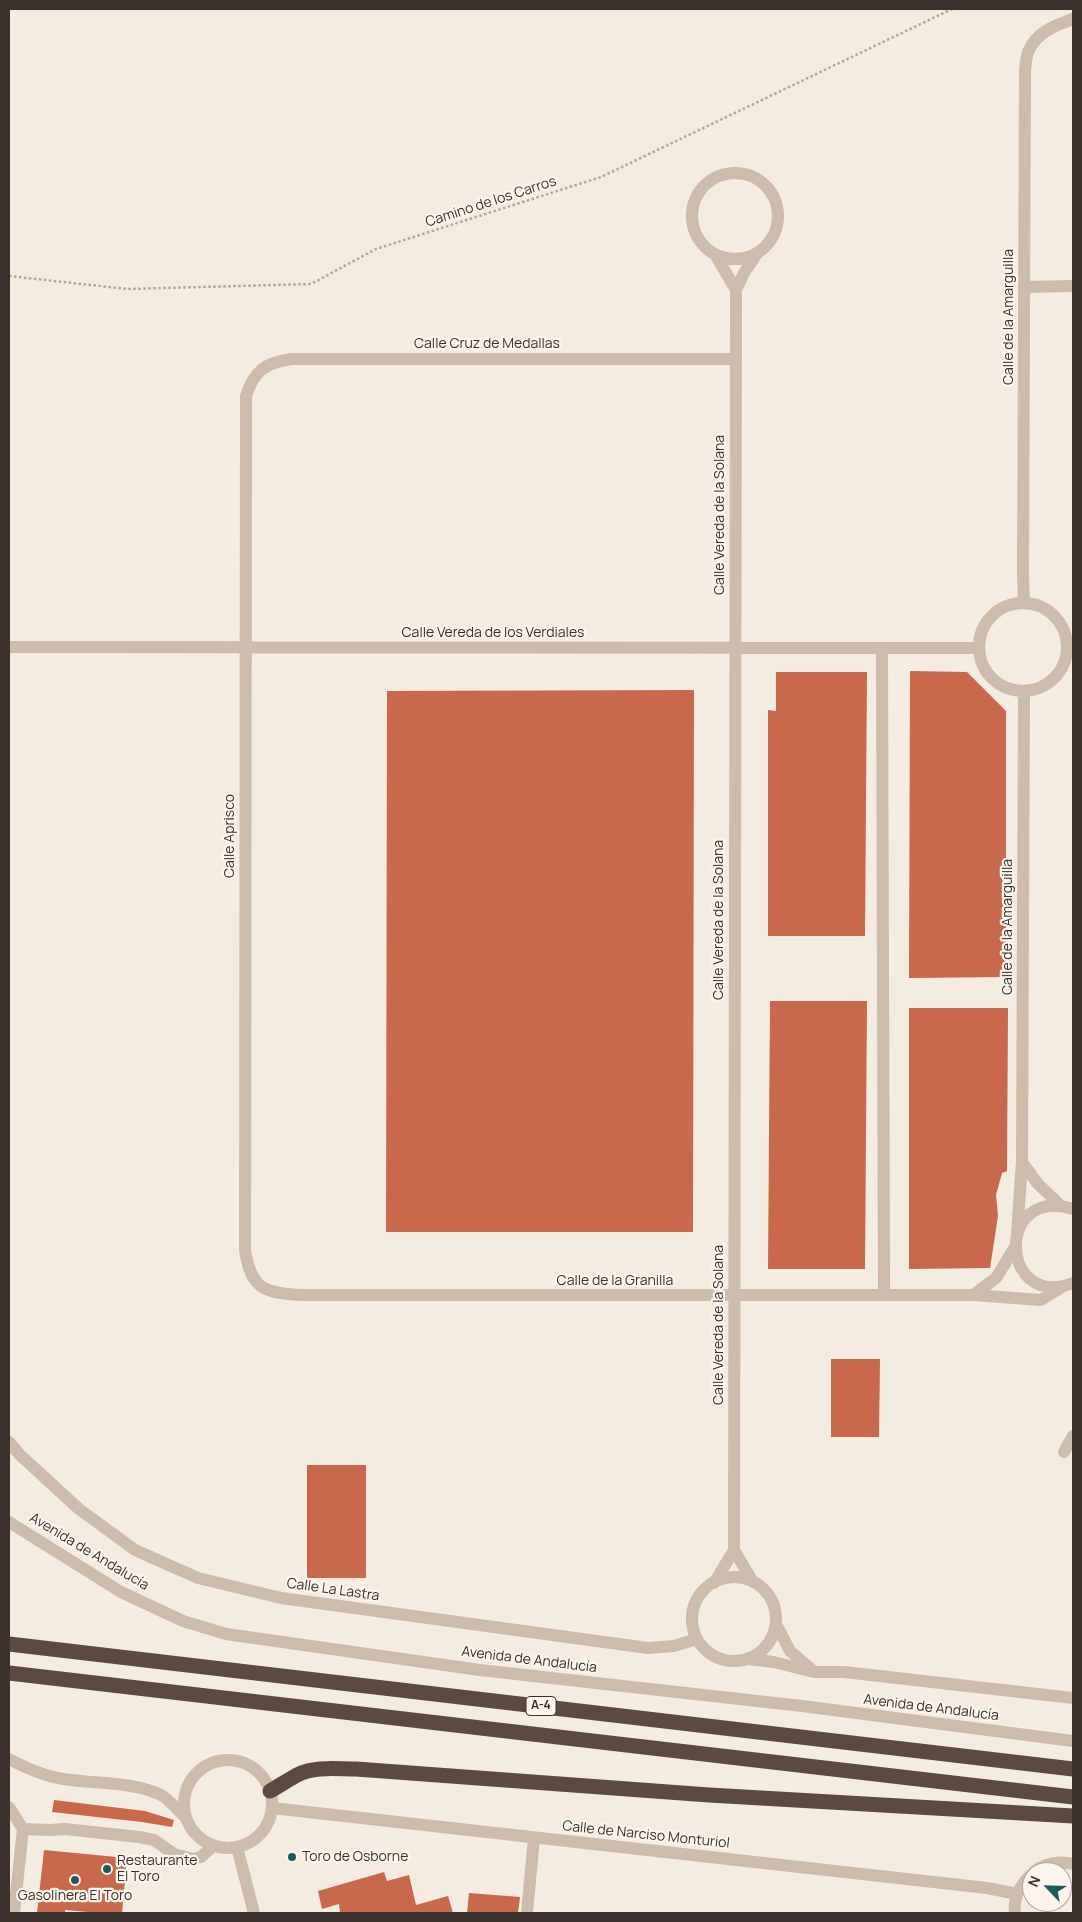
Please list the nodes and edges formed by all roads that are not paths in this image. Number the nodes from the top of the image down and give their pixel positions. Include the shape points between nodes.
1 (1073, 19) edge
2 (756, 255) junction
3 (716, 256) junction
4 (1073, 286) edge
5 (1025, 287) junction
6 (736, 290) junction
7 (735, 359) junction
8 (249, 385) joint
9 (1024, 602) junction
10 (9, 647) edge
11 (1070, 647) edge
12 (245, 648) junction
13 (735, 648) junction
14 (882, 648) junction
15 (978, 648) junction
16 (1024, 692) junction
17 (1022, 1162) junction
18 (1067, 1208) edge
19 (1017, 1234) junction
20 (1014, 1247) junction
21 (258, 1285) joint
22 (1069, 1285) edge
23 (734, 1294) junction
24 (884, 1295) junction
25 (973, 1295) junction
26 (1073, 1436) edge
27 (9, 1442) edge
28 (1064, 1452) dead end
29 (9, 1522) edge
30 (734, 1550) junction
31 (754, 1582) junction
32 (714, 1583) junction
33 (776, 1624) junction
34 (697, 1639) junction
35 (9, 1644) edge
36 (749, 1658) junction
37 (814, 1672) junction
38 (9, 1673) edge
39 (1073, 1698) edge
40 (1073, 1741) edge
41 (9, 1759) edge
42 (1073, 1769) edge
43 (270, 1791) junction
44 (1073, 1797) edge
45 (9, 1807) edge
46 (272, 1808) junction
47 (1073, 1816) edge
48 (185, 1817) junction
49 (23, 1829) junction
50 (534, 1838) junction
51 (213, 1846) junction
52 (237, 1847) junction
53 (1022, 1885) edge
54 (1017, 1894) junction
55 (14, 1913) edge
56 (254, 1913) edge
57 (527, 1913) edge
58 (1014, 1913) edge

1 - 5 street, Calle de la Amarguilla via 1039,36 1029,50 1025,70
2 - 3 street via 736,260
2 - 3 street via 775,234 777,205 761,181 734,173 707,183 692,207 696,236
2 - 6 street, Calle Vereda de la Solana
3 - 6 street
4 - 5 street
5 - 9 street, Calle de la Amarguilla
6 - 7 street, Calle Vereda de la Solana
7 - 8 street, Calle Cruz de Medallas via 291,359 273,362 259,370
7 - 13 street, Calle Vereda de la Solana
8 - 12 street, Calle Aprisco via 246,396
9 - 11 street via 1041,606 1055,616
9 - 15 street via 1006,605 991,615 981,630
10 - 12 street, Calle Vereda de los Verdiales
11 - 16 street via 1055,679 1041,688
12 - 13 street, Calle Vereda de los Verdiales
12 - 21 street, Calle Aprisco via 245,1250 248,1269
13 - 14 street, Calle Vereda de los Verdiales
13 - 23 street, Calle Vereda de la Solana
14 - 15 street, Calle Vereda de los Verdiales
14 - 24 street
15 - 16 street via 982,666 992,680 1007,689
16 - 17 street, Calle de la Amarguilla
17 - 18 street via 1038,1184
17 - 19 street, Calle de la Amarguilla
18 - 19 street via 1047,1206 1034,1212 1023,1221
19 - 20 street
20 - 22 street via 1025,1274 1036,1282 1050,1287
20 - 25 street via 996,1278
21 - 23 street, Calle de la Granilla via 278,1294 300,1295
22 - 25 street, Calle de la Granilla via 1041,1300
23 - 24 street, Calle de la Granilla
23 - 30 street, Calle Vereda de la Solana
24 - 25 street, Calle de la Granilla
26 - 28 street
27 - 34 street, Calle La Lastra via 79,1509 135,1550 198,1578 281,1598 648,1648 674,1646
29 - 40 street, Avenida de Andalucía via 120,1592 183,1621 226,1634 480,1670 802,1706
30 - 31 street
30 - 32 street
31 - 32 street via 734,1578
31 - 33 street via 771,1600
32 - 34 street via 704,1591 695,1608 693,1627
33 - 36 street via 768,1645
33 - 37 street via 790,1651
34 - 36 street via 714,1656 738,1661
35 - 42 highway, A-4
36 - 37 street, Avenida de Andalucía
37 - 39 street, Avenida de Andalucía via 844,1672
38 - 44 highway, A-4
41 - 48 street via 42,1774 63,1779 109,1783 160,1794
43 - 46 street
43 - 47 highway via 310,1771 356,1769 699,1794
43 - 48 street via 267,1782 253,1767 236,1760 218,1760 207,1764 189,1781 183,1805
45 - 49 street
46 - 50 street, Calle de Narciso Monturiol
46 - 52 street via 261,1833
48 - 51 street via 191,1829
49 - 51 street via 65,1828 139,1837 154,1840 174,1854 193,1859 200,1858
49 - 55 street
50 - 54 street, Calle de Narciso Monturiol via 988,1888
50 - 57 street
51 - 52 street
52 - 56 street
53 - 54 street
54 - 58 street

